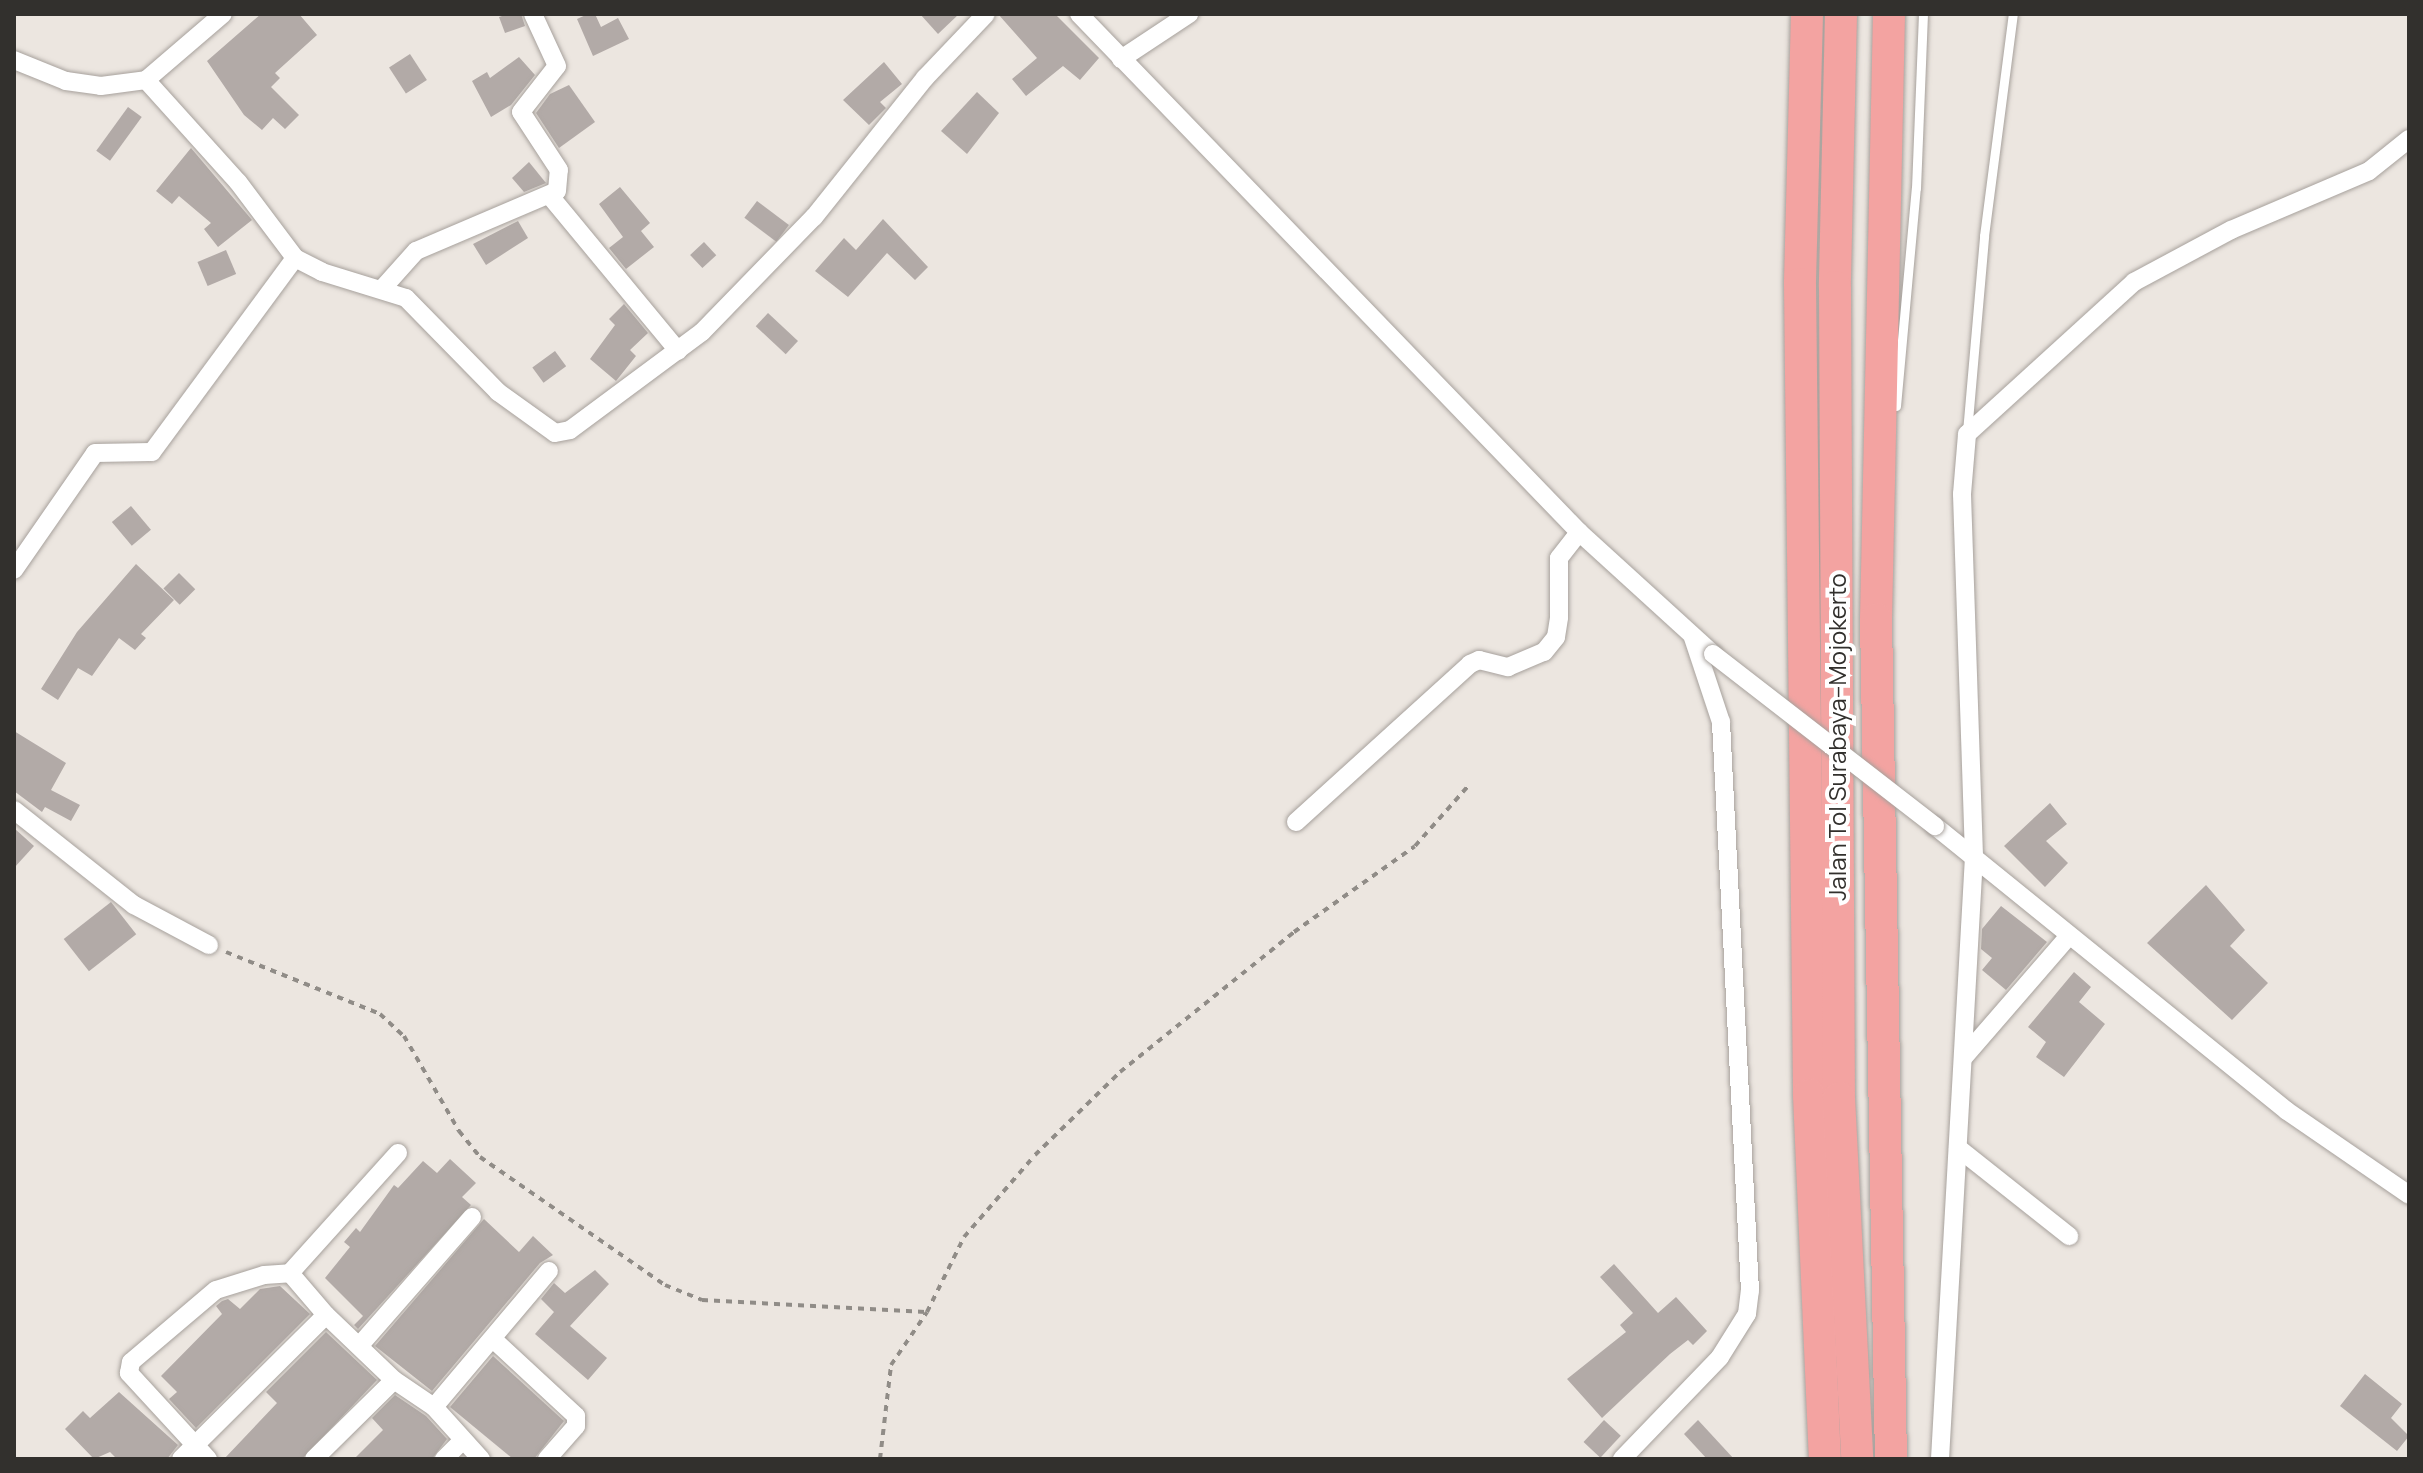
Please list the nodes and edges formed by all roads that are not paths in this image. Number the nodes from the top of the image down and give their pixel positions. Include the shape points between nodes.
1 (223, 14) edge
2 (533, 14) edge
3 (986, 14) edge
4 (1079, 14) edge
5 (1189, 14) edge
6 (1807, 14) edge
7 (1841, 14) edge
8 (1889, 14) edge
9 (1923, 14) edge
10 (2013, 14) edge
11 (1121, 59) junction
12 (14, 60) edge
13 (146, 80) junction
14 (2409, 139) edge
15 (550, 196) junction
16 (295, 258) junction
17 (382, 289) junction
18 (678, 351) junction
19 (1895, 418) dead end
20 (1893, 434) dead end
21 (1967, 434) junction
22 (1579, 532) junction
23 (14, 570) edge
24 (1876, 619) junction
25 (1692, 636) junction
26 (14, 810) edge
27 (1296, 822) dead end
28 (1974, 856) junction
29 (2067, 938) junction
30 (209, 945) road end
31 (1964, 1057) junction
32 (1958, 1148) junction
33 (398, 1153) dead end
34 (2409, 1195) edge
35 (472, 1217) dead end
36 (2069, 1236) dead end
37 (549, 1271) dead end
38 (290, 1273) junction
39 (326, 1315) junction
40 (494, 1340) junction
41 (360, 1345) junction
42 (394, 1380) junction
43 (434, 1407) junction
44 (462, 1441) junction
45 (195, 1455) edge
46 (314, 1459) edge
47 (444, 1459) edge
48 (481, 1459) edge
49 (547, 1459) edge
50 (1622, 1459) edge
51 (1825, 1459) edge
52 (1857, 1459) edge
53 (1891, 1459) edge
54 (1940, 1459) edge

1 - 13 street
2 - 15 street via 557,66 521,112 562,177
3 - 18 street via 925,78 814,217
4 - 11 street
5 - 11 street
6 - 51 highway, Jalan Tol Surabaya–Mojokerto via 1800,284 1809,1079
7 - 52 highway, Jalan Tol Surabaya–Mojokerto via 1835,287 1839,1098
8 - 24 highway
9 - 19 lane via 1916,188
10 - 21 lane via 1984,236
11 - 22 street
12 - 13 street via 66,81 101,86
13 - 16 street via 238,182
14 - 21 street via 2369,171 2231,230 2134,282
15 - 17 street via 416,251
15 - 18 street
16 - 17 street via 322,272
16 - 23 street via 152,452 95,453
17 - 18 street via 423,313 498,392 555,433 570,430
20 - 24 lane
21 - 28 street via 1962,494
22 - 25 street
22 - 27 street via 1559,558 1556,637 1544,652 1508,667 1479,660 1470,664
24 - 53 highway
25 - 28 street, bridge
25 - 50 street via 1721,722 1750,1291 1747,1314 1720,1357
26 - 30 street via 134,905
28 - 29 street
28 - 31 street
29 - 31 street
29 - 34 street via 2287,1111
31 - 32 street
32 - 36 street
32 - 54 street
33 - 38 street
35 - 41 street
37 - 40 street
38 - 39 street
38 - 45 street via 216,1290 131,1362 129,1373
39 - 41 street
39 - 45 street
40 - 43 street
40 - 49 street via 576,1416 576,1426
41 - 42 street
42 - 43 street
42 - 46 street
43 - 44 street
44 - 47 street
44 - 48 street

